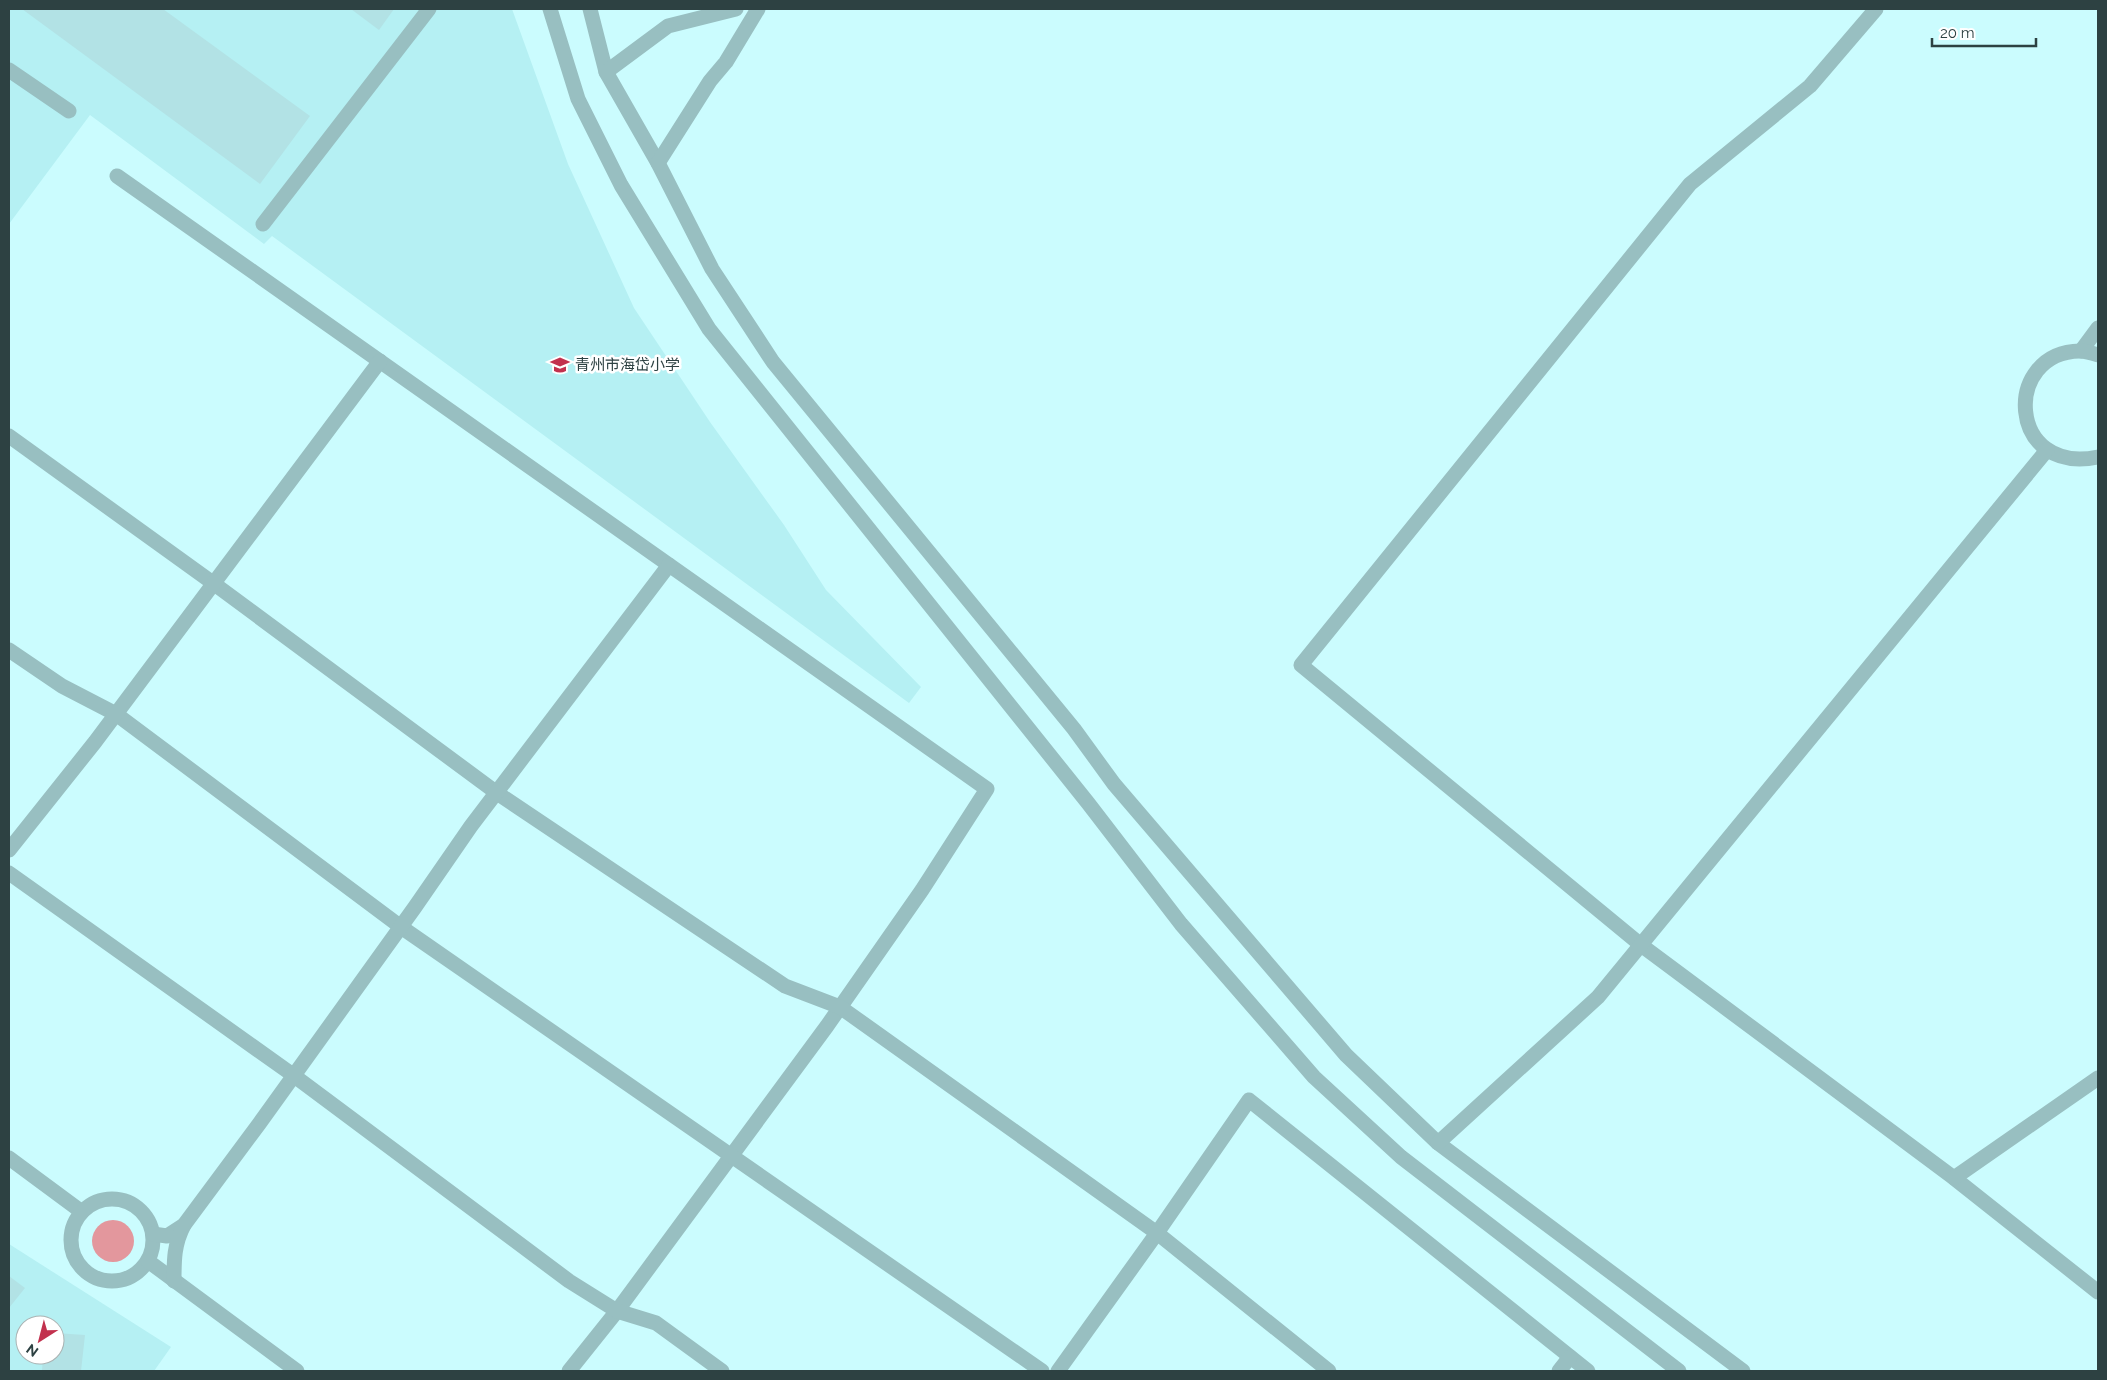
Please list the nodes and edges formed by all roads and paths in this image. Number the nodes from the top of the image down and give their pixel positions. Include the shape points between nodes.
1 (429, 9) edge
2 (550, 9) edge
3 (590, 9) edge
4 (736, 9) edge
5 (758, 9) edge
6 (1876, 9) edge
7 (9, 70) edge
8 (606, 72) junction
9 (69, 111) dead end
10 (658, 163) junction
11 (117, 176) dead end
12 (263, 224) dead end
13 (2098, 328) edge
14 (2081, 351) junction
15 (2098, 355) edge
16 (380, 361) junction
17 (9, 436) edge
18 (2047, 450) junction
19 (2098, 457) edge
20 (669, 565) junction
21 (213, 583) junction
22 (9, 650) edge
23 (116, 714) junction
24 (496, 793) junction
25 (9, 850) edge
26 (9, 872) edge
27 (401, 926) junction
28 (1640, 945) junction
29 (840, 1007) junction
30 (294, 1075) junction
31 (2098, 1078) edge
32 (1438, 1143) junction
33 (731, 1156) junction
34 (9, 1158) edge
35 (1954, 1178) junction
36 (82, 1212) junction
37 (184, 1225) junction
38 (1157, 1233) junction
39 (153, 1234) junction
40 (148, 1261) junction
41 (174, 1281) junction
42 (2098, 1292) edge
43 (617, 1311) junction
44 (1570, 1357) junction
45 (297, 1371) edge
46 (569, 1371) edge
47 (722, 1371) edge
48 (1042, 1371) edge
49 (1058, 1371) edge
50 (1329, 1371) edge
51 (1559, 1371) edge
52 (1588, 1371) edge
53 (1680, 1371) edge
54 (1743, 1371) edge

1 - 12 street
2 - 53 street via 578,99 621,185 709,329 1082,795 1181,924 1314,1077 1401,1157
3 - 8 street
4 - 8 street via 668,26
5 - 10 street
6 - 28 street via 1810,86 1690,184 1301,665
7 - 9 street
8 - 10 street
10 - 32 street via 712,268 772,362 1225,916 1346,1055
11 - 16 street
13 - 14 street
14 - 15 street
14 - 18 street via 2064,353 2048,361 2027,388 2024,404 2027,422 2034,437
16 - 20 street
16 - 21 street
17 - 21 street
18 - 19 street via 2063,458 2082,460
18 - 28 street
20 - 24 street
20 - 29 street via 988,790
21 - 23 street
21 - 24 street
22 - 23 street via 62,686
23 - 25 street
23 - 27 street
24 - 27 street
24 - 29 street via 785,986
26 - 30 street
27 - 30 street
27 - 33 street
28 - 32 street via 1598,997
28 - 35 street
29 - 33 street
29 - 38 street
30 - 37 street
30 - 43 street via 569,1281
31 - 35 street
32 - 54 street
33 - 43 street
33 - 48 street
34 - 36 street
35 - 42 street
36 - 39 street via 93,1203 120,1199 142,1212
36 - 40 street via 74,1224 72,1252 89,1275 102,1281 130,1278
37 - 39 street via 167,1236
37 - 41 street via 174,1250
38 - 44 street via 1249,1100
38 - 49 street
38 - 50 street
39 - 40 street via 153,1248
40 - 41 street
41 - 45 street
43 - 46 street
43 - 47 street via 656,1323
44 - 51 street
44 - 52 street

